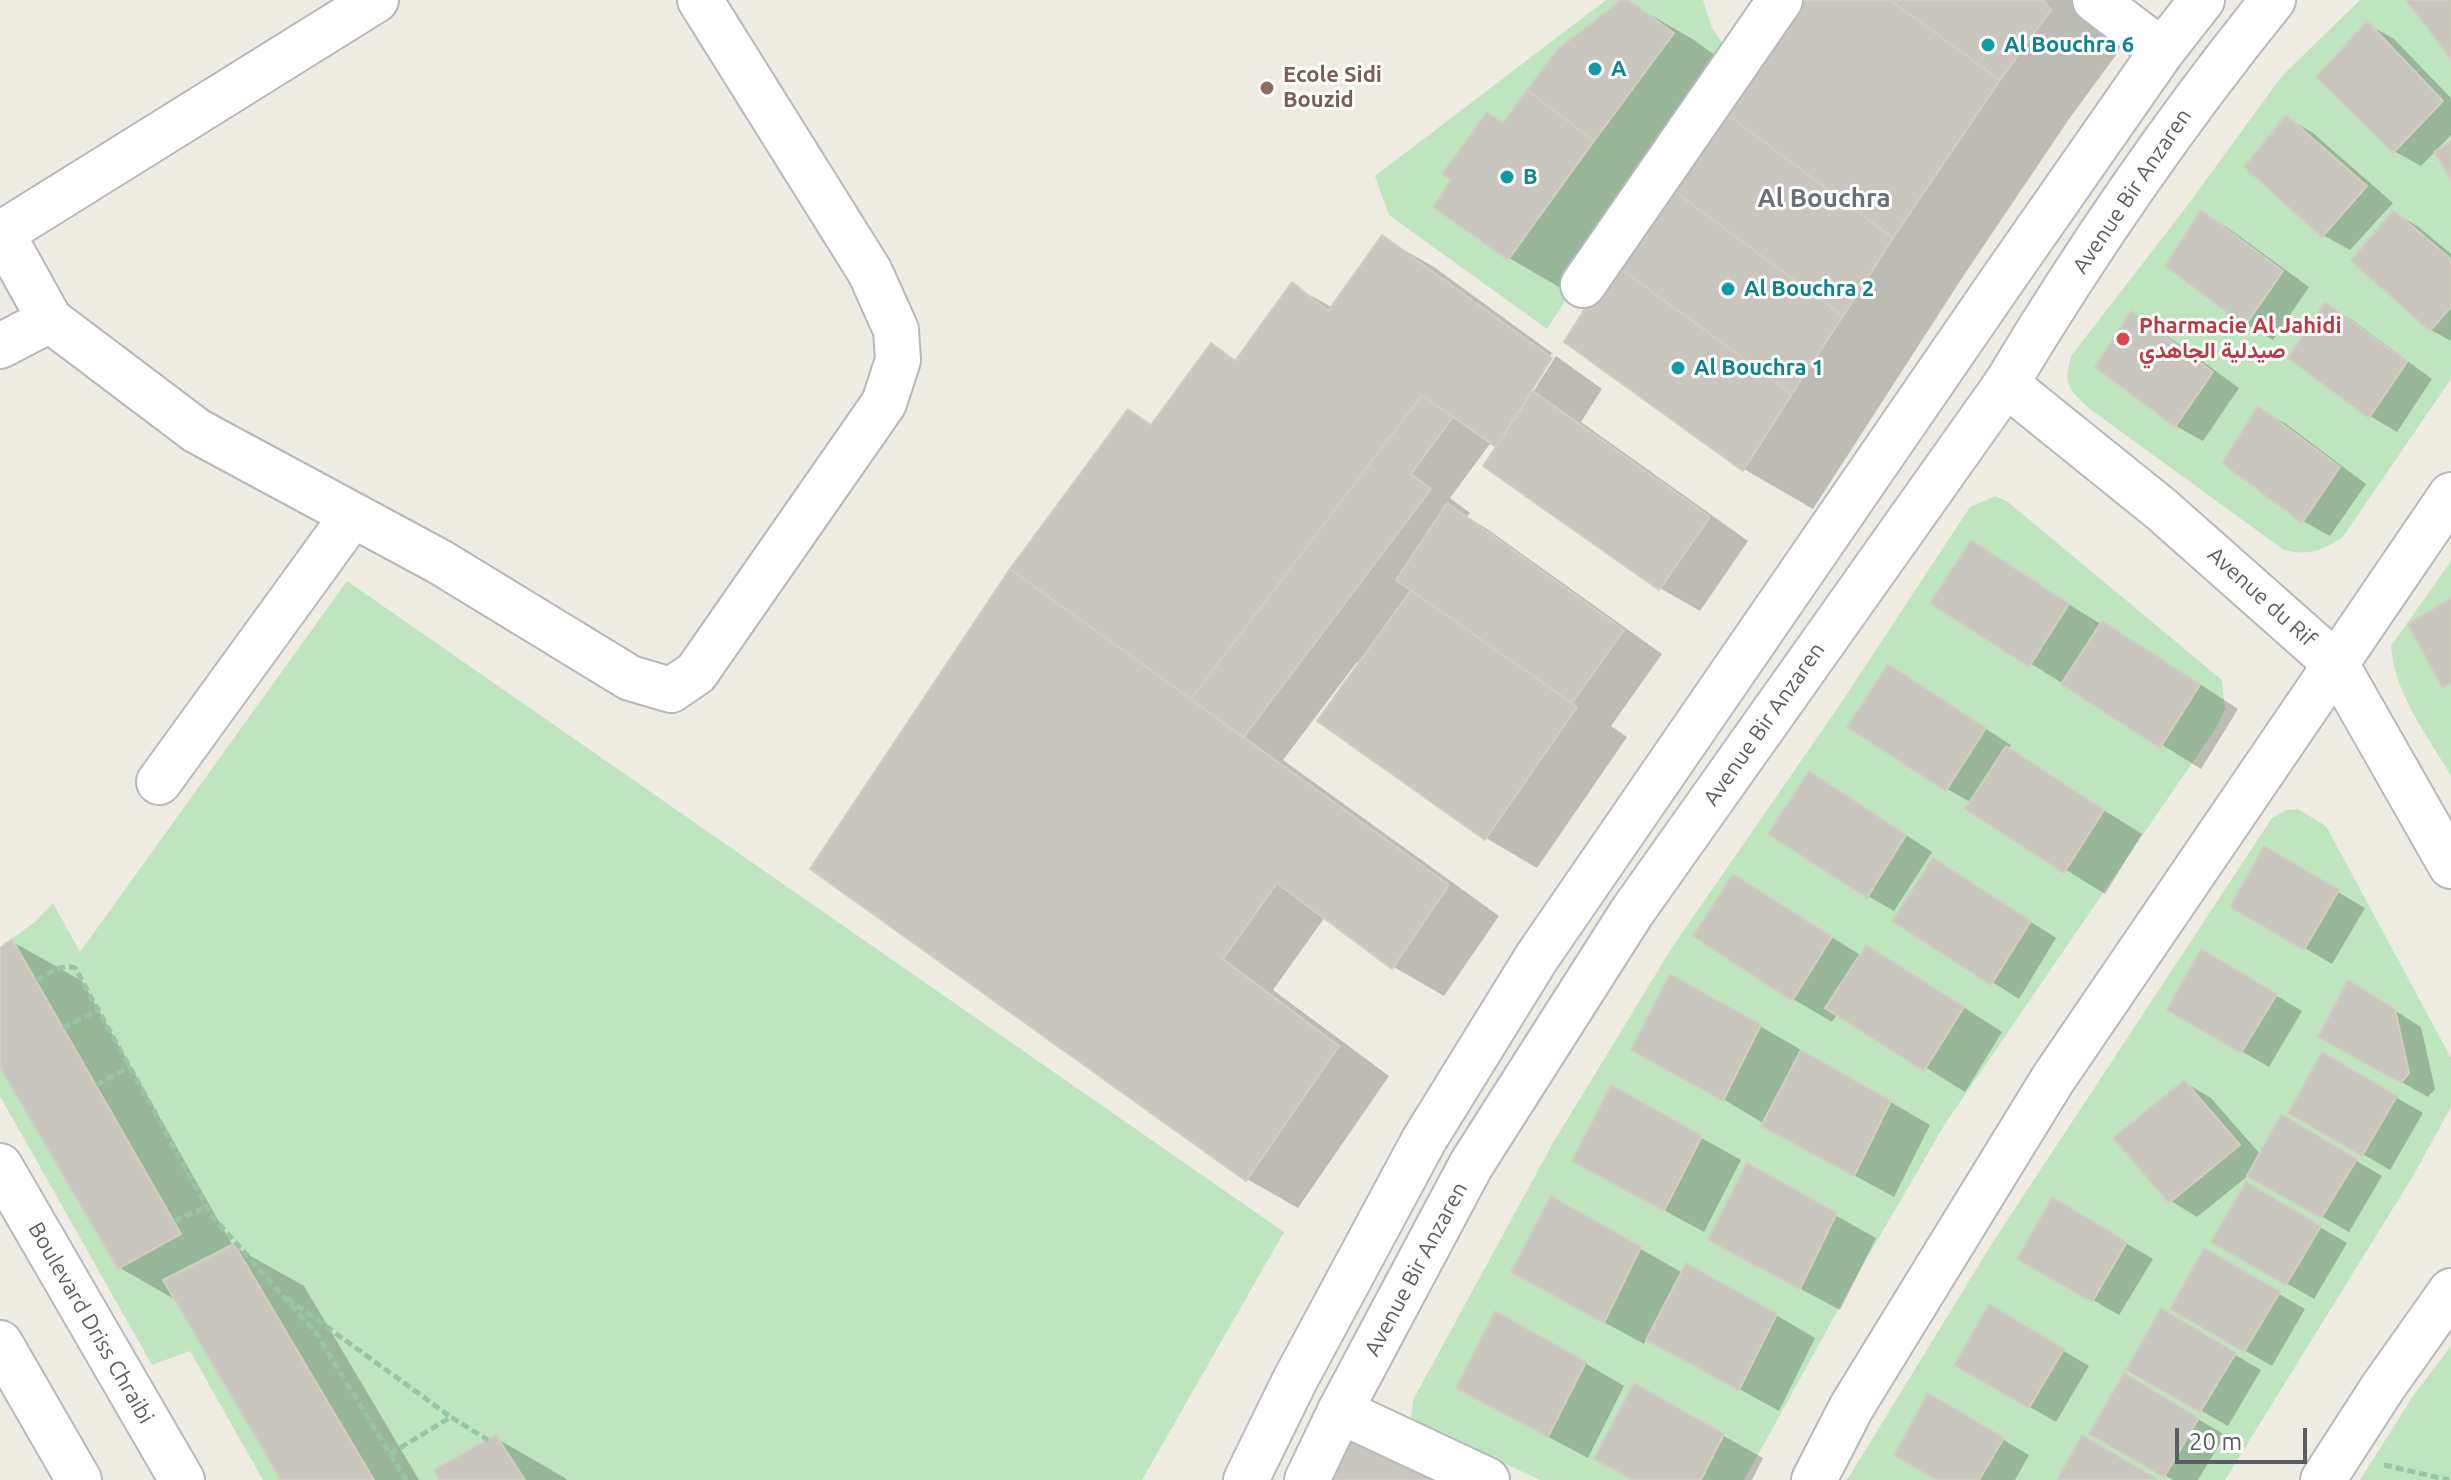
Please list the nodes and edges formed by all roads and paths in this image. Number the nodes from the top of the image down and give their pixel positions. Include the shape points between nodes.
1 (376, 0) edge
2 (700, 0) edge
3 (1780, 0) edge
4 (2095, 0) edge
5 (2202, 0) edge
6 (2273, 0) edge
7 (2162, 51) junction
8 (1, 231) edge
9 (1583, 285) dead end
10 (50, 320) junction
11 (0, 346) edge
12 (2006, 384) junction
13 (2451, 495) edge
14 (352, 516) junction
15 (2336, 664) junction
16 (159, 782) dead end
17 (2451, 866) edge
18 (36, 980) dead end
19 (98, 1010) junction
20 (63, 1028) dead end
21 (130, 1067) junction
22 (96, 1085) dead end
23 (0, 1166) edge
24 (207, 1207) junction
25 (174, 1221) dead end
26 (2451, 1291) edge
27 (278, 1292) junction
28 (325, 1324) junction
29 (316, 1333) junction
30 (0, 1343) edge
31 (1340, 1411) junction
32 (451, 1417) junction
33 (488, 1440) dead end
34 (390, 1454) junction
35 (2331, 1468) edge
36 (79, 1480) edge
37 (182, 1480) edge
38 (406, 1480) edge
39 (1246, 1480) edge
40 (1307, 1480) edge
41 (1487, 1480) edge
42 (1814, 1480) edge
43 (2449, 1480) edge

1 - 8 street
2 - 14 street via 870,272 896,330 898,360 884,403 696,673 671,690 630,678 440,562
3 - 9 street
4 - 7 street
5 - 7 street
6 - 12 street, Avenue Bir Anzaren via 2211,76
7 - 39 street via 1537,957 1424,1140
8 - 10 street
10 - 11 street
10 - 14 street via 197,431
12 - 15 street, Avenue du Rif via 2161,509
12 - 31 street, Avenue Bir Anzaren via 1594,969 1471,1165
13 - 15 street
14 - 16 street
15 - 17 street, Avenue du Rif
15 - 42 street via 2053,1079 1851,1408
18 - 19 path via 58,968 75,968
19 - 20 path
19 - 21 path
21 - 22 path
21 - 24 path
23 - 37 street, Boulevard Driss Chraibi
24 - 25 path
24 - 27 path
26 - 35 street
27 - 28 path
27 - 29 path
28 - 29 path
28 - 32 path
29 - 34 path
30 - 36 street
31 - 40 street, Avenue Bir Anzaren
31 - 41 street
32 - 33 path
32 - 34 path
34 - 38 path
35 - 43 path

